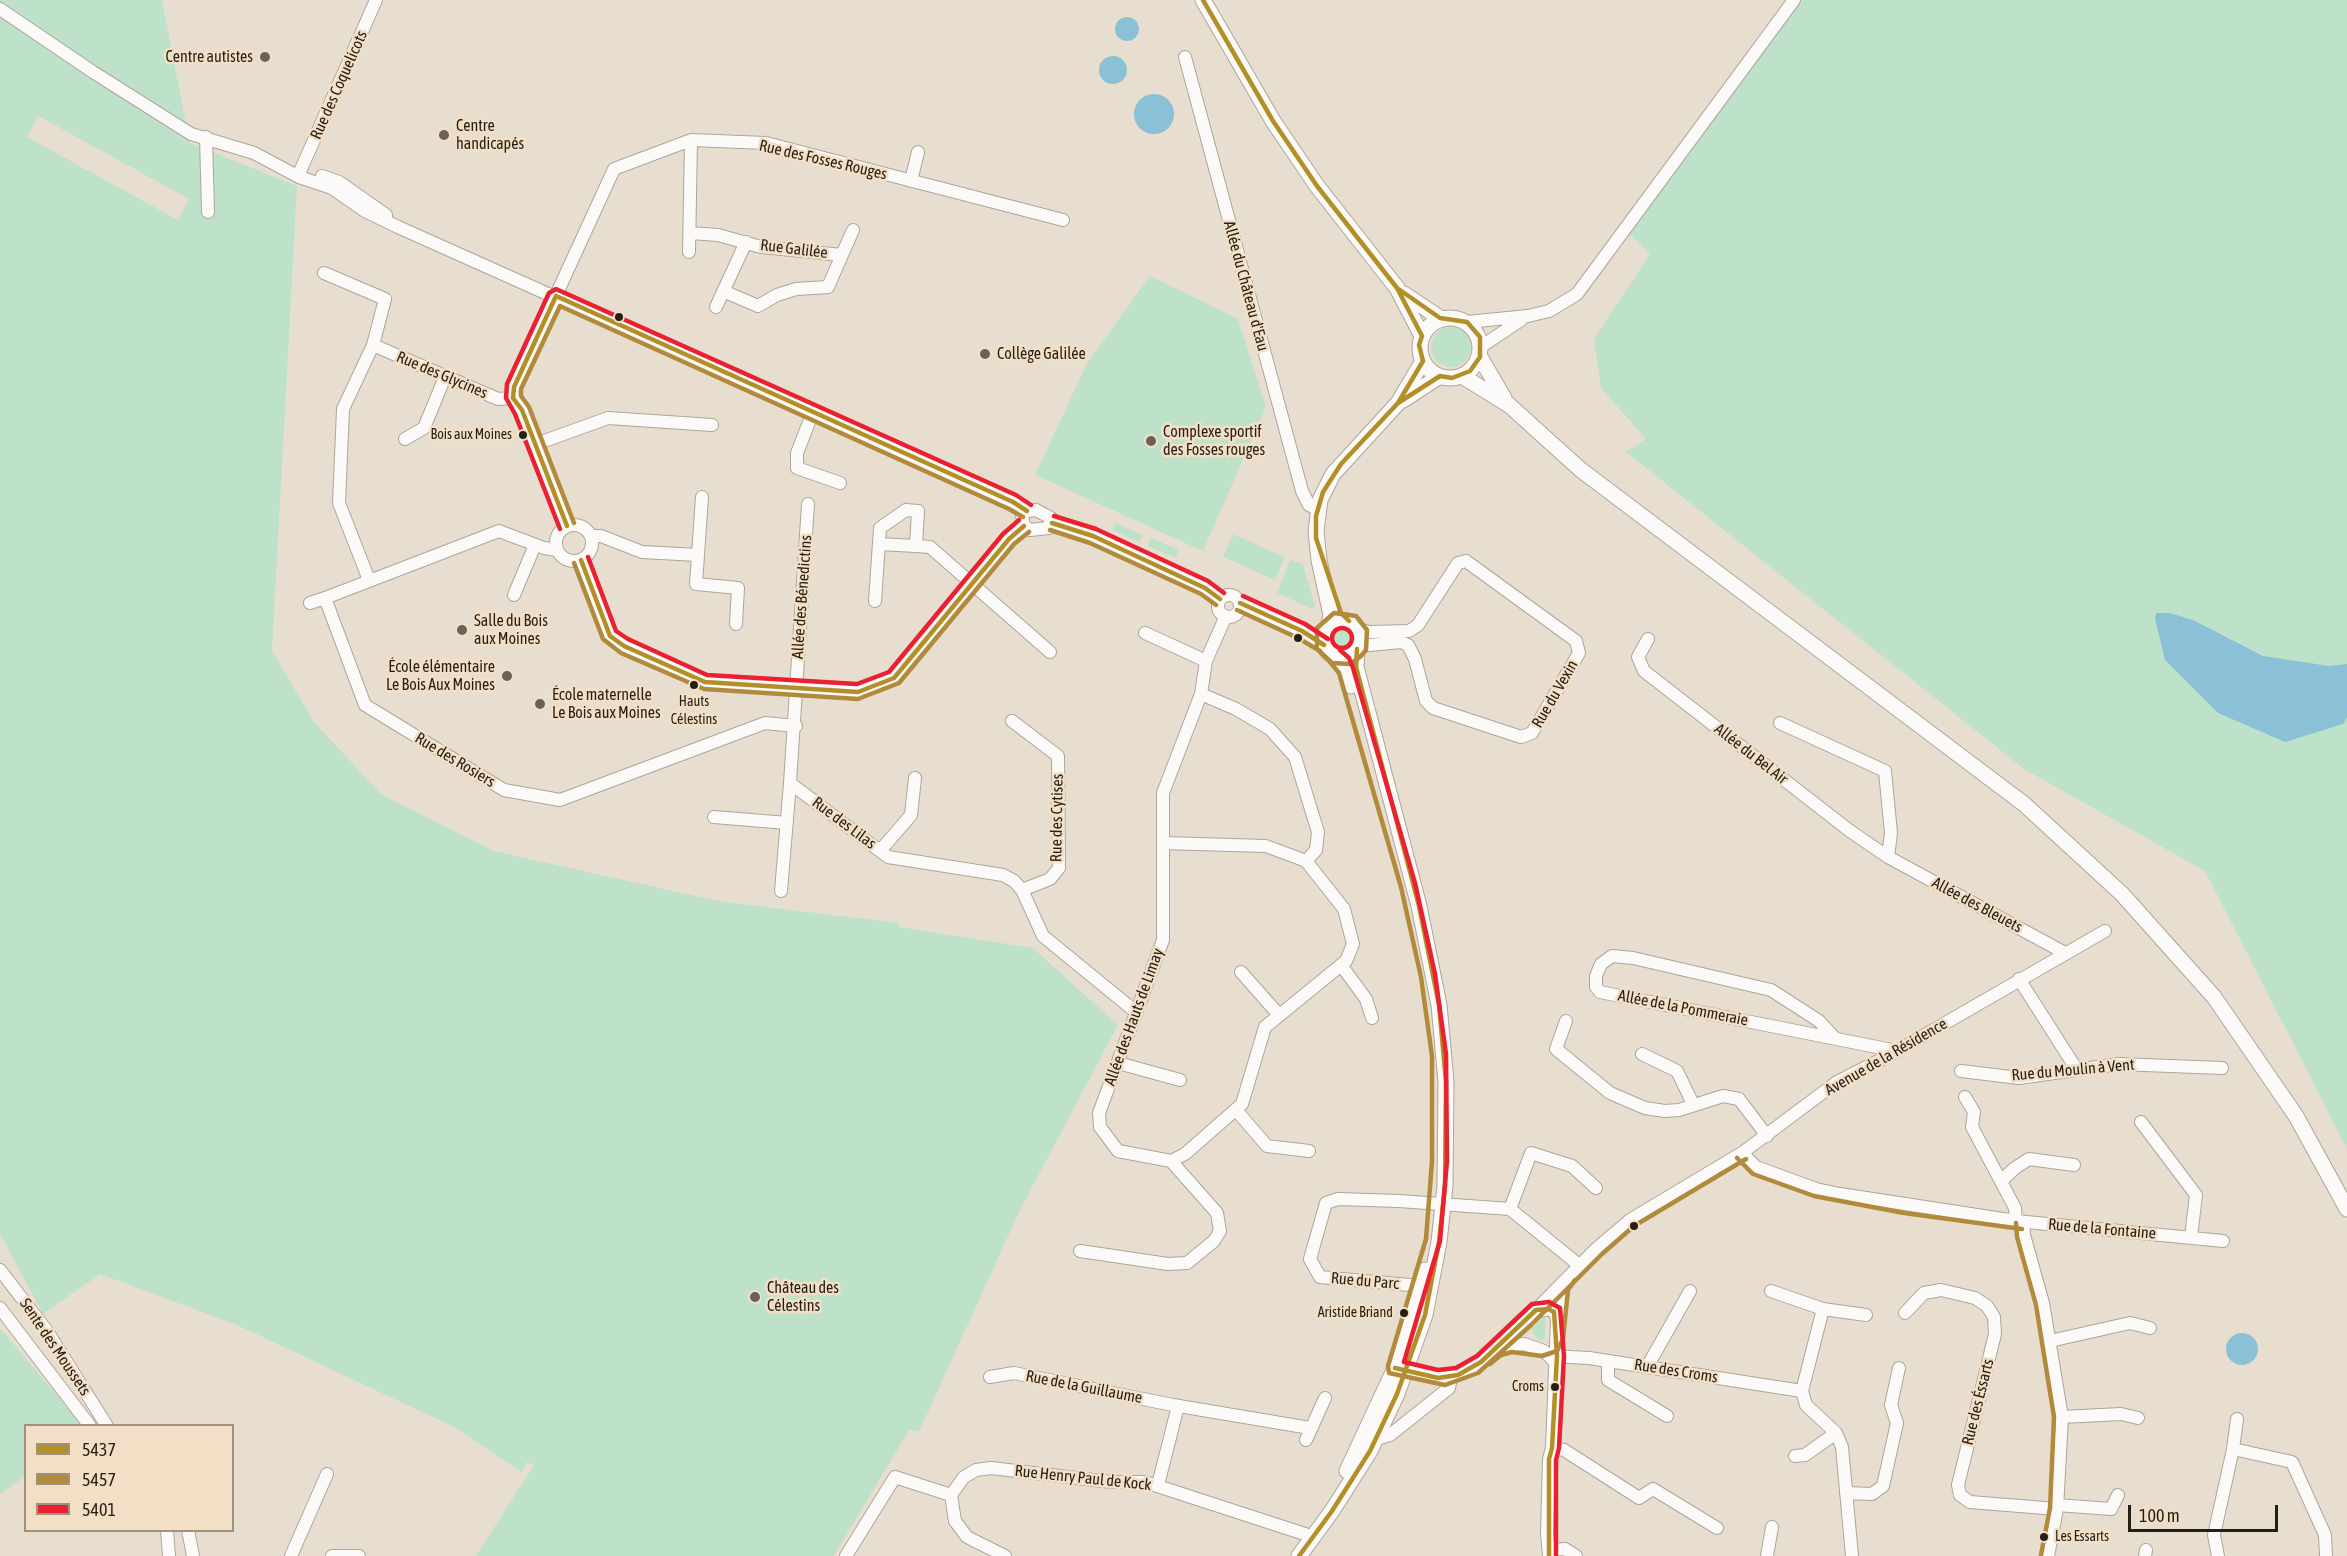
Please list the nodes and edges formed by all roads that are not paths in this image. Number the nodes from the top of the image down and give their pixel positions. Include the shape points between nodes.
1 (376, 0) edge
2 (1203, 0) edge
3 (1794, 0) edge
4 (0, 9) edge
5 (1185, 57) dead end
6 (207, 139) junction
7 (692, 140) junction
8 (918, 152) dead end
9 (299, 172) junction
10 (911, 181) junction
11 (208, 212) dead end
12 (1064, 220) dead end
13 (853, 230) dead end
14 (690, 233) junction
15 (746, 242) junction
16 (689, 252) dead end
17 (842, 255) junction
18 (324, 273) dead end
19 (1397, 288) junction
20 (723, 291) junction
21 (556, 296) junction
22 (716, 307) dead end
23 (1528, 316) junction
24 (1440, 318) junction
25 (1467, 322) junction
26 (1422, 336) junction
27 (373, 345) junction
28 (1481, 352) junction
29 (1423, 361) junction
30 (1440, 376) junction
31 (1462, 376) junction
32 (445, 377) junction
33 (513, 398) junction
34 (1398, 403) junction
35 (1509, 405) junction
36 (813, 412) junction
37 (712, 425) dead end
38 (405, 439) dead end
39 (536, 444) junction
40 (840, 483) dead end
41 (702, 498) dead end
42 (808, 504) dead end
43 (1318, 509) junction
44 (1027, 511) junction
45 (1053, 523) junction
46 (567, 526) junction
47 (1024, 526) junction
48 (591, 536) junction
49 (1317, 538) junction
50 (879, 544) junction
51 (535, 545) junction
52 (916, 546) junction
53 (557, 550) junction
54 (698, 555) junction
55 (581, 560) junction
56 (369, 580) junction
57 (972, 585) junction
58 (513, 594) dead end
59 (325, 598) junction
60 (1220, 599) junction
61 (875, 601) dead end
62 (310, 603) dead end
63 (1240, 603) junction
64 (1225, 618) junction
65 (736, 624) dead end
66 (1354, 625) junction
67 (1145, 633) dead end
68 (1328, 639) junction
69 (1648, 639) dead end
70 (1358, 647) junction
71 (1050, 652) dead end
72 (1206, 661) junction
73 (796, 688) junction
74 (1201, 694) junction
75 (1011, 721) dead end
76 (1780, 723) dead end
77 (796, 726) junction
78 (915, 778) dead end
79 (790, 783) junction
80 (714, 817) dead end
81 (787, 823) junction
82 (1163, 843) junction
83 (880, 851) junction
84 (1888, 857) junction
85 (1306, 861) junction
86 (1022, 890) junction
87 (781, 891) dead end
88 (2105, 931) dead end
89 (2065, 953) junction
90 (1341, 965) junction
91 (1241, 972) dead end
92 (2019, 979) junction
93 (1136, 1012) junction
94 (1279, 1015) junction
95 (1372, 1018) dead end
96 (1566, 1021) dead end
97 (1834, 1037) junction
98 (1897, 1051) junction
99 (1642, 1054) dead end
100 (1118, 1063) junction
101 (2222, 1068) dead end
102 (2077, 1070) junction
103 (1961, 1071) dead end
104 (1180, 1080) dead end
105 (1965, 1097) dead end
106 (1693, 1104) junction
107 (1236, 1110) junction
108 (2141, 1122) dead end
109 (1767, 1136) junction
110 (1309, 1151) dead end
111 (1742, 1153) junction
112 (1172, 1161) junction
113 (2074, 1165) dead end
114 (2001, 1181) junction
115 (1596, 1188) dead end
116 (1440, 1205) junction
117 (1510, 1209) junction
118 (2347, 1209) edge
119 (2020, 1222) junction
120 (2191, 1237) junction
121 (2223, 1240) dead end
122 (1080, 1251) dead end
123 (1579, 1265) junction
124 (0, 1270) edge
125 (1563, 1283) junction
126 (1421, 1286) junction
127 (1771, 1291) dead end
128 (1690, 1292) dead end
129 (0, 1308) edge
130 (1823, 1309) junction
131 (1905, 1313) dead end
132 (1866, 1315) dead end
133 (1530, 1316) junction
134 (1557, 1319) junction
135 (2150, 1328) dead end
136 (2050, 1341) junction
137 (1497, 1348) junction
138 (1547, 1354) junction
139 (1608, 1361) junction
140 (1647, 1367) junction
141 (1899, 1368) dead end
142 (1400, 1370) junction
143 (990, 1377) dead end
144 (1451, 1377) junction
145 (1802, 1391) junction
146 (1325, 1398) dead end
147 (1178, 1406) junction
148 (1667, 1416) dead end
149 (2062, 1417) junction
150 (2138, 1418) dead end
151 (2237, 1419) dead end
152 (89, 1424) edge
153 (106, 1424) edge
154 (1836, 1433) junction
155 (1383, 1437) junction
156 (1552, 1448) junction
157 (2233, 1449) junction
158 (1795, 1456) dead end
159 (327, 1474) dead end
160 (1158, 1485) junction
161 (1846, 1493) junction
162 (951, 1495) junction
163 (2118, 1495) dead end
164 (2057, 1507) junction
165 (1772, 1527) dead end
166 (1717, 1528) dead end
167 (167, 1532) edge
168 (188, 1532) edge
169 (1311, 1535) junction
170 (1549, 1553) edge
171 (169, 1556) edge
172 (193, 1556) edge
173 (291, 1556) edge
174 (332, 1556) edge
175 (359, 1556) edge
176 (846, 1556) edge
177 (1005, 1556) edge
178 (1291, 1556) edge
179 (1299, 1556) edge
180 (1576, 1556) edge
181 (1767, 1556) edge
182 (1852, 1556) edge
183 (2048, 1556) edge
184 (2218, 1556) edge
185 (2326, 1556) edge

1 - 9 street, Rue des Coquelicots
2 - 19 main road via 1298,158
3 - 23 street via 1577,294 1549,311
4 - 6 street via 168,120
5 - 43 street, Allée du Château d'Eau via 1302,492 1309,505
6 - 9 street via 280,161
6 - 11 street
7 - 10 street, Rue des Fosses Rouges via 766,143
7 - 14 street
7 - 21 street, Rue des Fosses Rouges via 614,169
8 - 10 street
9 - 21 street via 339,182 417,234
10 - 12 street, Rue des Fosses Rouges
13 - 17 street, Rue Galilée
14 - 15 street, Rue Galilée
14 - 16 street
15 - 17 street, Rue Galilée
15 - 20 street, Rue Galilée
17 - 20 street, Rue Galilée via 828,287 796,289 758,306
18 - 27 street via 385,299
19 - 24 main road
19 - 26 main road
20 - 22 street, Rue Galilée
21 - 33 street, Rue des Fosses Rouges via 514,387
21 - 36 street
23 - 25 street
23 - 28 street via 1493,336
24 - 25 main road
24 - 26 main road
25 - 28 main road via 1480,337
26 - 29 main road via 1419,345
27 - 32 street, Rue des Glycines
27 - 56 street via 343,409 339,502
28 - 31 main road via 1476,365
28 - 35 main road via 1493,383
29 - 30 main road
29 - 34 main road
30 - 31 main road
30 - 34 main road
31 - 35 main road
32 - 33 street, Rue des Glycines via 498,399
32 - 38 street via 424,428
33 - 39 street
34 - 43 main road via 1333,474
35 - 118 main road via 1581,470 2024,804 2122,894 2214,997 2296,1116
36 - 40 street via 796,453 797,468
36 - 44 street
37 - 39 street via 608,418
39 - 46 street
41 - 54 street
42 - 73 street, Allée des Bénedictins
43 - 49 main road
44 - 45 street via 1045,514
44 - 47 street via 1022,515
45 - 47 street via 1045,530
45 - 60 street via 1093,536
46 - 48 street via 578,525
46 - 53 street via 556,539
47 - 57 street
48 - 54 street via 642,552
48 - 55 street via 592,548
49 - 66 main road via 1341,613
49 - 68 main road via 1331,615
50 - 52 street
50 - 52 street via 880,528 912,510 918,511
50 - 61 street
51 - 53 street
51 - 56 street via 499,531
51 - 58 street
52 - 57 street via 930,547
53 - 55 street via 569,561
54 - 65 street via 696,585 738,588
55 - 73 street via 615,642 705,682
56 - 59 street
57 - 71 street
57 - 73 street via 894,678 858,692
59 - 62 street
59 - 77 street, Rue des Rosiers via 365,705 504,790 560,800 765,723
60 - 63 street via 1230,595
60 - 64 street via 1218,610
63 - 64 street via 1235,616
63 - 68 street
64 - 72 street, Allée des Hauts de Limay
66 - 68 main road via 1336,620
66 - 70 main road
66 - 70 street, Rue du Vexin via 1370,632 1409,631 1418,625 1458,563 1466,561 1576,641 1579,653 1532,733 1521,737 1433,708 1426,700 1408,645 1401,642
67 - 72 street
68 - 70 main road via 1347,657
68 - 116 main road via 1345,666 1359,710 1408,885 1428,976 1440,1081
69 - 84 street, Allée du Bel Air via 1638,657 1644,671
70 - 116 main road via 1357,672 1419,906 1439,1005 1447,1099
72 - 74 street, Allée des Hauts de Limay
73 - 77 street, Allée des Bénedictins
74 - 82 street, Allée des Hauts de Limay via 1163,793
74 - 85 street via 1270,729 1295,757 1318,832 1316,850
75 - 86 street, Rue des Cytises via 1058,756 1059,868 1050,879
76 - 84 street via 1885,771 1891,833
77 - 79 street
78 - 83 street via 911,815
79 - 81 street
79 - 83 street, Rue des Lilas
80 - 81 street
81 - 87 street
82 - 85 street via 1266,846
82 - 93 street, Allée des Hauts de Limay via 1163,940
83 - 86 street, Rue des Lilas via 888,857 1003,875
84 - 89 street, Allée des Bleuets
85 - 90 street via 1344,909 1353,944
86 - 93 street via 1043,936
88 - 89 street, Avenue de la Résidence
89 - 92 street, Avenue de la Résidence
90 - 94 street
90 - 95 street via 1366,999
91 - 94 street
92 - 98 street, Avenue de la Résidence
92 - 102 street
93 - 100 street, Allée des Hauts de Limay
94 - 107 street via 1265,1028 1242,1104
96 - 106 street via 1556,1049 1610,1093 1645,1108 1665,1111
97 - 97 street, Allée de la Pommeraie via 1820,1021 1771,990 1612,956 1601,964 1596,976 1600,992
97 - 98 street, Allée de la Pommeraie
98 - 109 street, Avenue de la Résidence via 1837,1082
99 - 106 street via 1677,1071
100 - 104 street
100 - 112 street, Allée des Hauts de Limay via 1099,1113 1100,1127 1118,1151
101 - 102 street, Rue du Moulin à Vent via 2119,1064
102 - 103 street, Rue du Moulin à Vent via 2019,1078
105 - 114 street via 1974,1112 1972,1127
106 - 109 street via 1723,1096 1739,1099
107 - 110 street via 1267,1146
107 - 112 street
108 - 120 street via 2196,1195
109 - 111 street, Avenue de la Résidence
111 - 119 street, Rue de la Fontaine via 1756,1167 1816,1190
111 - 123 street, Avenue de la Résidence via 1630,1220
112 - 122 street via 1217,1213 1220,1231 1214,1241 1187,1263 1168,1264
113 - 114 street via 2029,1159
114 - 119 street
115 - 117 street via 1572,1166 1531,1153
116 - 117 street
116 - 126 main road
116 - 126 street, Rue du Parc via 1338,1199 1326,1203 1310,1259 1320,1277
116 - 142 main road via 1425,1315
117 - 123 street
119 - 120 street, Rue de la Fontaine
119 - 136 street
120 - 121 street, Rue de la Fontaine
123 - 125 street, Avenue de la Résidence
124 - 153 street, Sente des Moussets via 47,1331
125 - 133 street, Avenue de la Résidence
125 - 134 street
126 - 142 main road
127 - 130 street
128 - 140 street
129 - 152 street
130 - 132 street
130 - 145 street
131 - 164 street, Rue des Éssarts via 1924,1293 1941,1290 1987,1305 1994,1317 1995,1334 1958,1485 1960,1495 1970,1502
133 - 134 street via 1550,1309
133 - 137 street, Avenue de la Résidence
133 - 138 street via 1526,1335
134 - 138 street via 1556,1340
135 - 136 street via 2130,1323
136 - 149 street
137 - 138 street via 1515,1343
137 - 144 street, Avenue de la Résidence via 1474,1367
138 - 139 street, Rue des Croms
138 - 156 street
139 - 140 street, Rue des Croms
139 - 148 street via 1608,1380
140 - 145 street, Rue des Croms
141 - 161 street via 1891,1405 1897,1423 1883,1486 1872,1494
142 - 144 street
142 - 155 main road
142 - 169 main road
143 - 147 street, Rue de la Guillaume via 1014,1373
144 - 155 street, Avenue de la Résidence via 1449,1388
145 - 154 street via 1806,1405
146 - 147 street, Rue de la Guillaume via 1308,1434
147 - 160 street
149 - 150 street via 2121,1414
149 - 164 street
151 - 157 street
154 - 158 street via 1805,1455
154 - 161 street via 1842,1447
155 - 169 main road
156 - 166 street via 1564,1450 1639,1498 1653,1489
156 - 170 street via 1546,1533
157 - 184 street via 2214,1535
157 - 185 street via 2292,1462 2325,1535
159 - 173 street
160 - 162 street, Rue Henry Paul de Kock via 991,1468 964,1476
160 - 169 street, Rue Henry Paul de Kock
161 - 182 street
162 - 176 street via 895,1477
162 - 177 street via 960,1531
163 - 164 street via 2111,1509
164 - 183 street
165 - 181 street
167 - 171 street
168 - 172 street
169 - 178 main road
169 - 179 main road
170 - 180 street via 1565,1549
174 - 175 street

